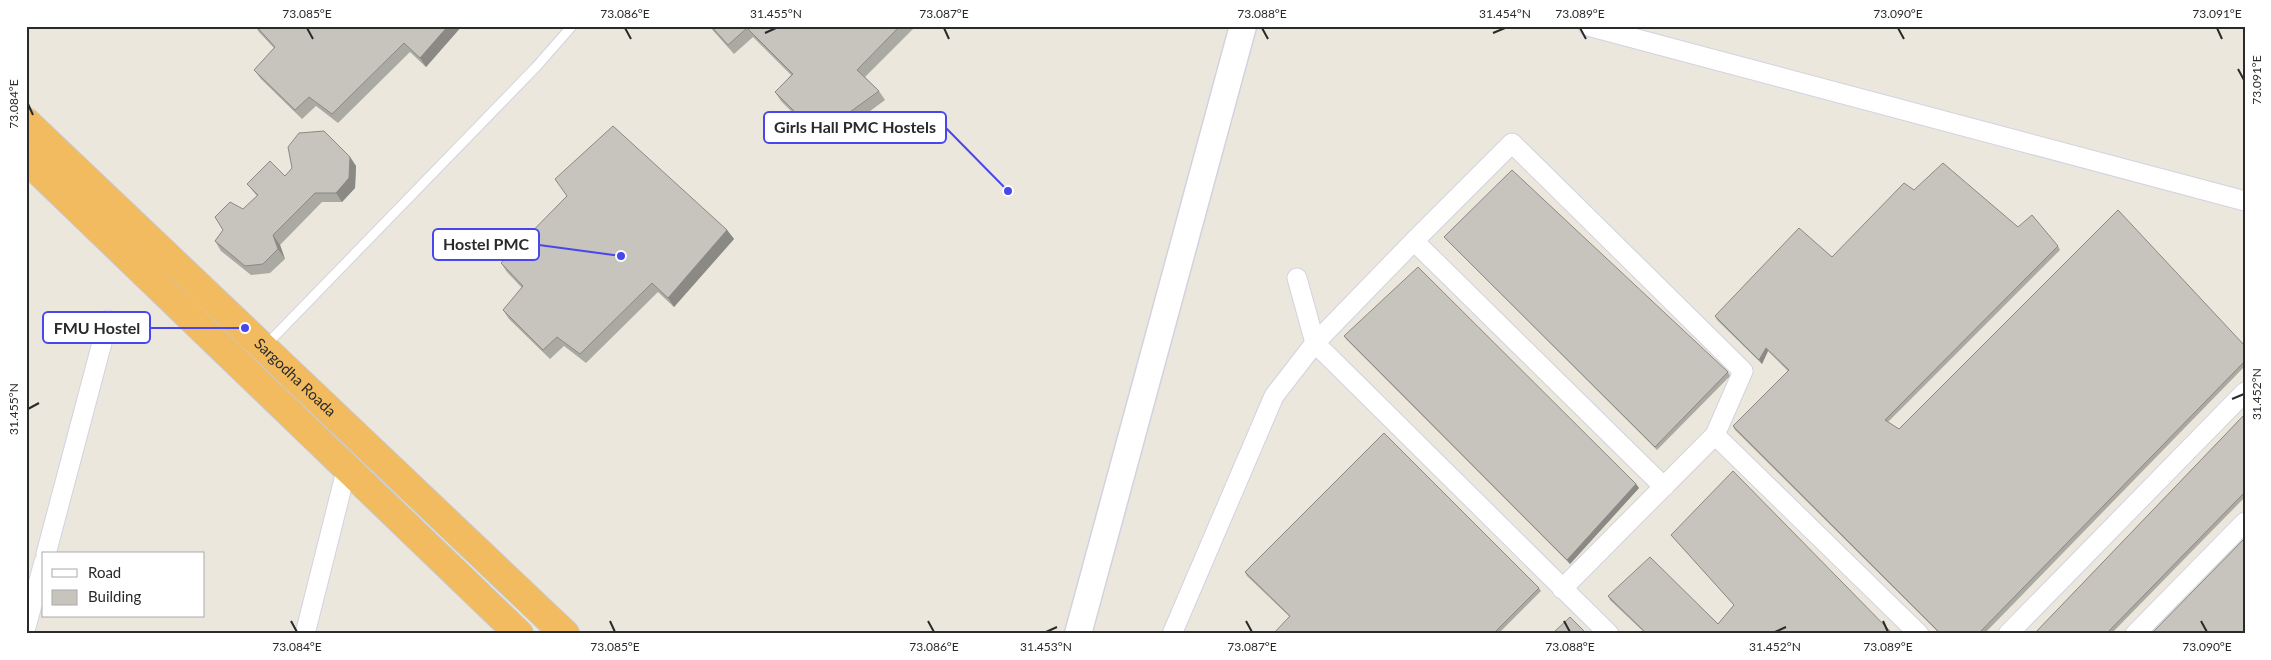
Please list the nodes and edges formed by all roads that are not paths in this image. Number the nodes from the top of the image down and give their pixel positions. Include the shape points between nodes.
1 (572, 26) edge
2 (1243, 26) edge
3 (1588, 26) edge
4 (26, 122) edge
5 (26, 159) edge
6 (2245, 201) edge
7 (1414, 241) junction
8 (1297, 278) dead end
9 (108, 320) dead end
10 (1316, 343) junction
11 (263, 347) junction
12 (2245, 392) edge
13 (1715, 435) junction
14 (348, 468) junction
15 (1664, 487) junction
16 (2245, 522) edge
17 (47, 552) edge
18 (42, 569) edge
19 (1562, 589) junction
20 (26, 627) edge
21 (305, 634) edge
22 (519, 634) edge
23 (565, 634) edge
24 (1078, 634) edge
25 (1172, 634) edge
26 (1609, 634) edge
27 (1920, 634) edge
28 (2008, 634) edge
29 (2135, 634) edge

1 - 11 lane
2 - 24 street
3 - 6 street
4 - 11 highway, Sargodha Roada
5 - 14 highway, Sargodha Roada
7 - 10 street
7 - 13 street via 1512,142 1743,372
7 - 15 street
8 - 10 street
9 - 17 street
10 - 19 street
10 - 25 street via 1274,396
11 - 23 highway, Sargodha Roada
12 - 28 street
13 - 15 street
13 - 27 street
14 - 21 street
14 - 22 highway, Sargodha Roada
15 - 19 street
16 - 29 street
18 - 20 street
19 - 26 street

